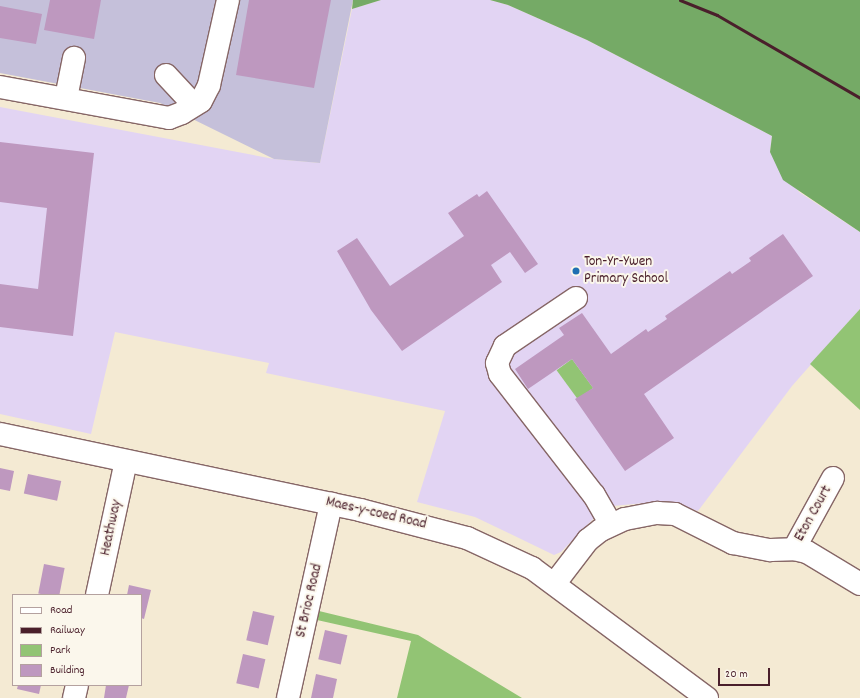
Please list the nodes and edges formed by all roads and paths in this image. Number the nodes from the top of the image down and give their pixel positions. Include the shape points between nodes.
1 (228, 0) edge
2 (74, 58) dead end
3 (166, 75) dead end
4 (0, 87) edge
5 (66, 98) junction
6 (194, 105) junction
7 (576, 298) dead end
8 (0, 434) edge
9 (126, 461) junction
10 (833, 478) dead end
11 (331, 504) junction
12 (611, 525) junction
13 (794, 549) junction
14 (555, 583) junction
15 (860, 584) edge
16 (97, 594) edge
17 (77, 686) edge
18 (74, 698) edge
19 (288, 698) edge
20 (707, 698) edge

1 - 6 street via 209,85 201,101
2 - 5 street
3 - 6 street
4 - 5 street
5 - 6 street via 170,118
7 - 12 street via 505,346 497,363 500,374 594,495
8 - 9 street, Maes-y-coed Road
9 - 11 street, Maes-y-coed Road
9 - 16 street, Heathway
10 - 13 street, Eton Court
11 - 14 street, Maes-y-coed Road via 438,528 467,538 521,561
11 - 19 street, St Brioc Road
12 - 13 street, Eton Court via 657,513 675,514 733,543 770,550
12 - 14 street, Eton Court via 588,540
13 - 15 street, Eton Court via 819,558
14 - 20 street, Maes-y-coed Road
17 - 18 street

